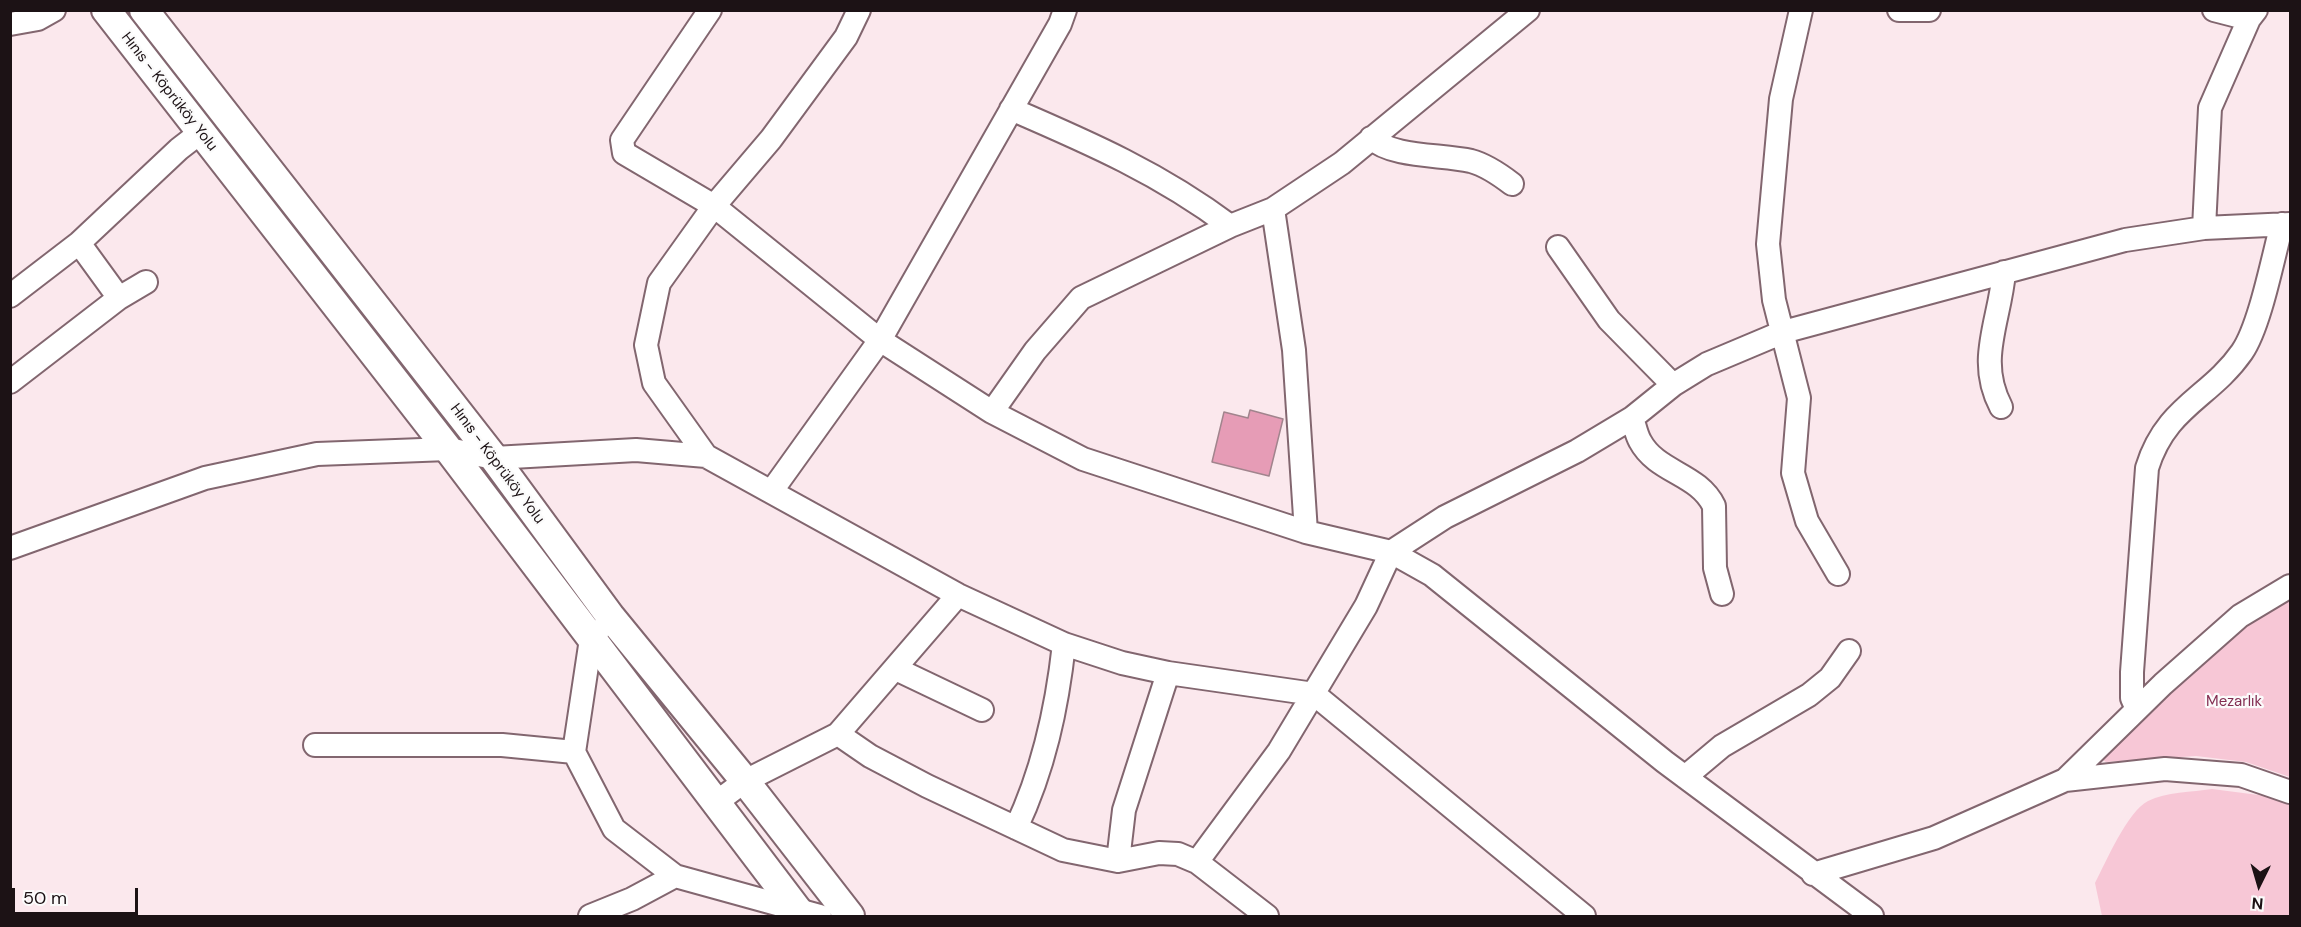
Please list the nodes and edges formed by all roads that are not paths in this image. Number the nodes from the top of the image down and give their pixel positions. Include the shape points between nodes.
1 (54, 10) edge
2 (106, 10) edge
3 (144, 10) edge
4 (710, 10) edge
5 (860, 10) edge
6 (1065, 10) edge
7 (1801, 10) edge
8 (1899, 10) edge
9 (1929, 10) edge
10 (2214, 10) edge
11 (1521, 13) edge
12 (2253, 15) edge
13 (10, 24) edge
14 (1011, 109) junction
15 (201, 132) junction
16 (1371, 138) junction
17 (1512, 184) dead end
18 (714, 206) junction
19 (1273, 209) junction
20 (2286, 224) edge
21 (1230, 226) junction
22 (2204, 228) junction
23 (79, 243) junction
24 (1558, 248) dead end
25 (2004, 272) junction
26 (146, 282) dead end
27 (10, 296) edge
28 (119, 298) junction
29 (1783, 332) junction
30 (880, 340) junction
31 (10, 382) edge
32 (1673, 385) junction
33 (2001, 407) dead end
34 (992, 412) junction
35 (1632, 418) junction
36 (448, 449) junction
37 (706, 456) junction
38 (494, 458) junction
39 (771, 492) junction
40 (1306, 532) junction
41 (10, 548) edge
42 (1391, 552) junction
43 (1838, 574) dead end
44 (2290, 586) edge
45 (1722, 594) dead end
46 (957, 595) junction
47 (610, 616) junction
48 (591, 639) junction
49 (1064, 644) junction
50 (1849, 651) dead end
51 (896, 669) junction
52 (1168, 673) junction
53 (1314, 694) junction
54 (982, 710) dead end
55 (2137, 710) junction
56 (838, 734) junction
57 (315, 745) dead end
58 (574, 752) junction
59 (1685, 777) junction
60 (2065, 780) junction
61 (745, 781) junction
62 (2290, 792) edge
63 (714, 804) junction
64 (1016, 828) junction
65 (1118, 861) junction
66 (1197, 862) junction
67 (1813, 874) junction
68 (675, 876) junction
69 (806, 914) edge
70 (590, 916) edge
71 (850, 916) edge
72 (1267, 916) edge
73 (1584, 916) edge
74 (1872, 916) edge

1 - 13 street via 38,20
2 - 15 main road, Hınıs - Köprüköy Yolu
3 - 38 main road, Hınıs - Köprüköy Yolu
4 - 18 street via 621,144 624,153
5 - 18 street via 846,37 805,93
6 - 14 street
7 - 29 street via 1781,99 1770,208 1770,274
8 - 9 street
10 - 12 street
11 - 16 street
12 - 22 street via 2210,108
14 - 21 street via 1115,153 1194,198
14 - 30 street
15 - 23 street
15 - 36 main road, Hınıs - Köprüköy Yolu
16 - 17 street via 1385,148 1473,162
16 - 19 street via 1342,163
18 - 30 street
18 - 37 street via 659,283 646,345 654,383
19 - 21 street
19 - 40 street via 1294,351
20 - 22 street
20 - 55 street via 2243,351 2166,426 2152,451 2147,468 2132,672 2132,698
21 - 34 street via 1080,298 1035,351
22 - 25 street via 2125,240
23 - 27 street
23 - 28 street
24 - 32 street via 1609,320
25 - 29 street
25 - 33 street via 1988,359 1993,391
26 - 28 street
28 - 31 street
29 - 32 street via 1717,358
29 - 43 street via 1799,398 1793,473 1807,521
30 - 34 street
30 - 39 street
32 - 35 street
34 - 40 street via 1083,459
35 - 42 street via 1577,451 1445,517
35 - 45 street via 1639,440 1654,458 1691,478 1710,497 1714,506 1715,568
36 - 38 street
36 - 41 street via 317,454 205,477
36 - 48 main road, Hınıs - Köprüköy Yolu
37 - 38 street via 636,450
37 - 39 street
38 - 47 main road, Hınıs - Köprüköy Yolu
39 - 46 street
40 - 42 street
42 - 53 street via 1366,606
42 - 59 street via 1432,575
44 - 55 street via 2240,616
46 - 49 street
46 - 51 street
47 - 48 street
47 - 61 main road, Hınıs - Köprüköy Yolu
48 - 58 street
48 - 63 main road, Hınıs - Köprüköy Yolu
49 - 52 street
49 - 64 street via 1047,744 1034,790
50 - 59 street via 1830,678 1809,695 1722,746
51 - 54 street
51 - 56 street
52 - 53 street
52 - 65 street via 1124,810
53 - 66 street via 1279,751
53 - 73 street
55 - 60 street
56 - 61 street
56 - 64 street via 870,756
57 - 58 street via 502,745
58 - 68 street via 614,830
59 - 67 street
60 - 62 street via 2165,769 2241,776
60 - 67 street via 1934,838
61 - 63 street
61 - 71 main road, Hınıs - Köprüköy Yolu
63 - 69 main road, Hınıs - Köprüköy Yolu
64 - 65 street via 1063,850
65 - 66 street via 1158,853 1178,854
66 - 72 street
67 - 74 street
68 - 69 street
68 - 70 street

